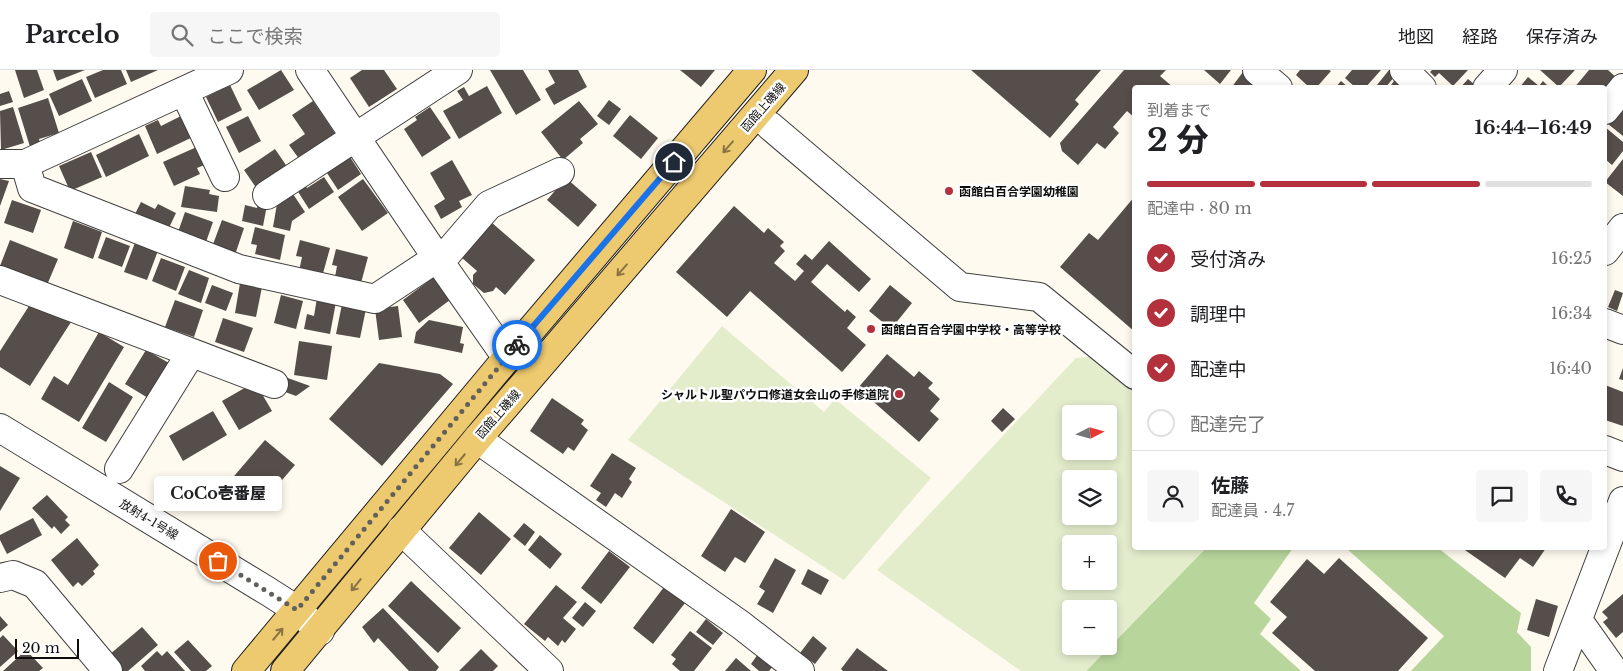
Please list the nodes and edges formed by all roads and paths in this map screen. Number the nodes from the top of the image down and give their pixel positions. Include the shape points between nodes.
1 (229, 70) edge
2 (310, 70) edge
3 (458, 70) edge
4 (752, 70) edge
5 (794, 70) edge
6 (1257, 70) edge
7 (1404, 70) edge
8 (1503, 70) edge
9 (1274, 85) edge
10 (1419, 85) edge
11 (1490, 85) edge
12 (1623, 88) edge
13 (184, 91) junction
14 (1607, 108) edge
15 (770, 126) dead end
16 (356, 136) junction
17 (13, 164) edge
18 (560, 172) dead end
19 (224, 177) dead end
20 (267, 195) dead end
21 (1623, 228) edge
22 (1607, 248) edge
23 (439, 260) junction
24 (0, 280) edge
25 (1607, 324) edge
26 (1623, 330) edge
27 (191, 353) junction
28 (507, 358) junction
29 (1132, 373) edge
30 (274, 384) dead end
31 (0, 428) edge
32 (477, 439) junction
33 (1607, 451) edge
34 (1623, 457) edge
35 (119, 469) dead end
36 (1623, 501) edge
37 (401, 530) junction
38 (1607, 543) edge
39 (1604, 550) edge
40 (0, 578) edge
41 (297, 610) junction
42 (1578, 620) junction
43 (320, 631) junction
44 (1616, 664) edge
45 (108, 671) edge
46 (246, 671) edge
47 (285, 671) edge
48 (550, 671) edge
49 (800, 671) edge
50 (1558, 671) edge

1 - 13 street
2 - 16 street
3 - 16 street
4 - 28 main road
5 -> 32 main road, 函館上磯線
6 - 9 street
7 - 10 street
8 - 11 street
12 - 14 street
13 - 17 street
13 - 19 street
15 - 29 street via 960,288 1039,297
16 - 20 street
16 - 23 street
17 - 23 street via 32,188 239,269 375,299
18 - 23 street via 489,205
21 - 22 street
23 - 28 street
24 - 27 street
25 - 26 street
27 - 30 street
27 - 35 street
28 - 41 main road
31 - 41 street, 放射4-1号線
32 -> 37 main road, 函館上磯線
32 - 49 street via 741,625
33 - 34 street
36 - 38 street
37 -> 43 main road, 函館上磯線
37 - 48 street
39 - 42 street
40 - 45 street via 13,575 35,584
41 - 43 street, 放射4-1号線
46 -> 41 main road
42 - 44 street
42 - 50 street
43 - 47 main road, 函館上磯線

